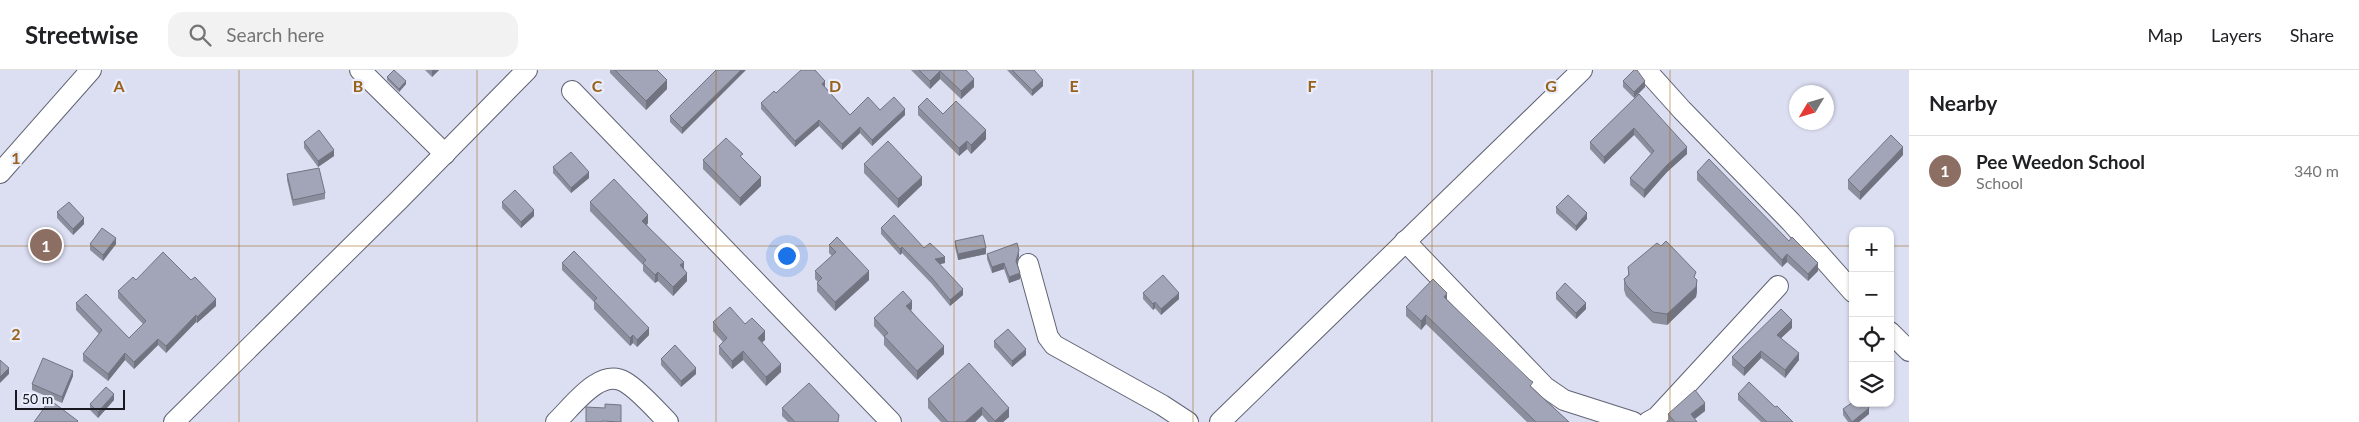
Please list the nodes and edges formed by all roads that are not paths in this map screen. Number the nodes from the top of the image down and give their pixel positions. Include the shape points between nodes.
1 (91, 70) edge
2 (360, 70) edge
3 (527, 70) edge
4 (1582, 70) edge
5 (1646, 70) edge
6 (572, 90) dead end
7 (445, 154) junction
8 (0, 172) edge
9 (1405, 241) junction
10 (1028, 264) dead end
11 (1778, 286) dead end
12 (1849, 287) edge
13 (1894, 336) edge
14 (1909, 351) edge
15 (174, 422) edge
16 (556, 422) edge
17 (668, 422) edge
18 (891, 422) edge
19 (1188, 422) edge
20 (1220, 422) edge
21 (1633, 422) edge
22 (1648, 422) edge

1 - 8 street
2 - 7 street
3 - 7 street
4 - 9 street
5 - 12 street
6 - 18 street
7 - 15 street
9 - 20 street
9 - 21 street via 1544,387 1564,400
10 - 19 street via 1048,337 1054,345
11 - 22 street via 1657,417
13 - 14 street
16 - 17 street via 596,384 611,378 626,382

